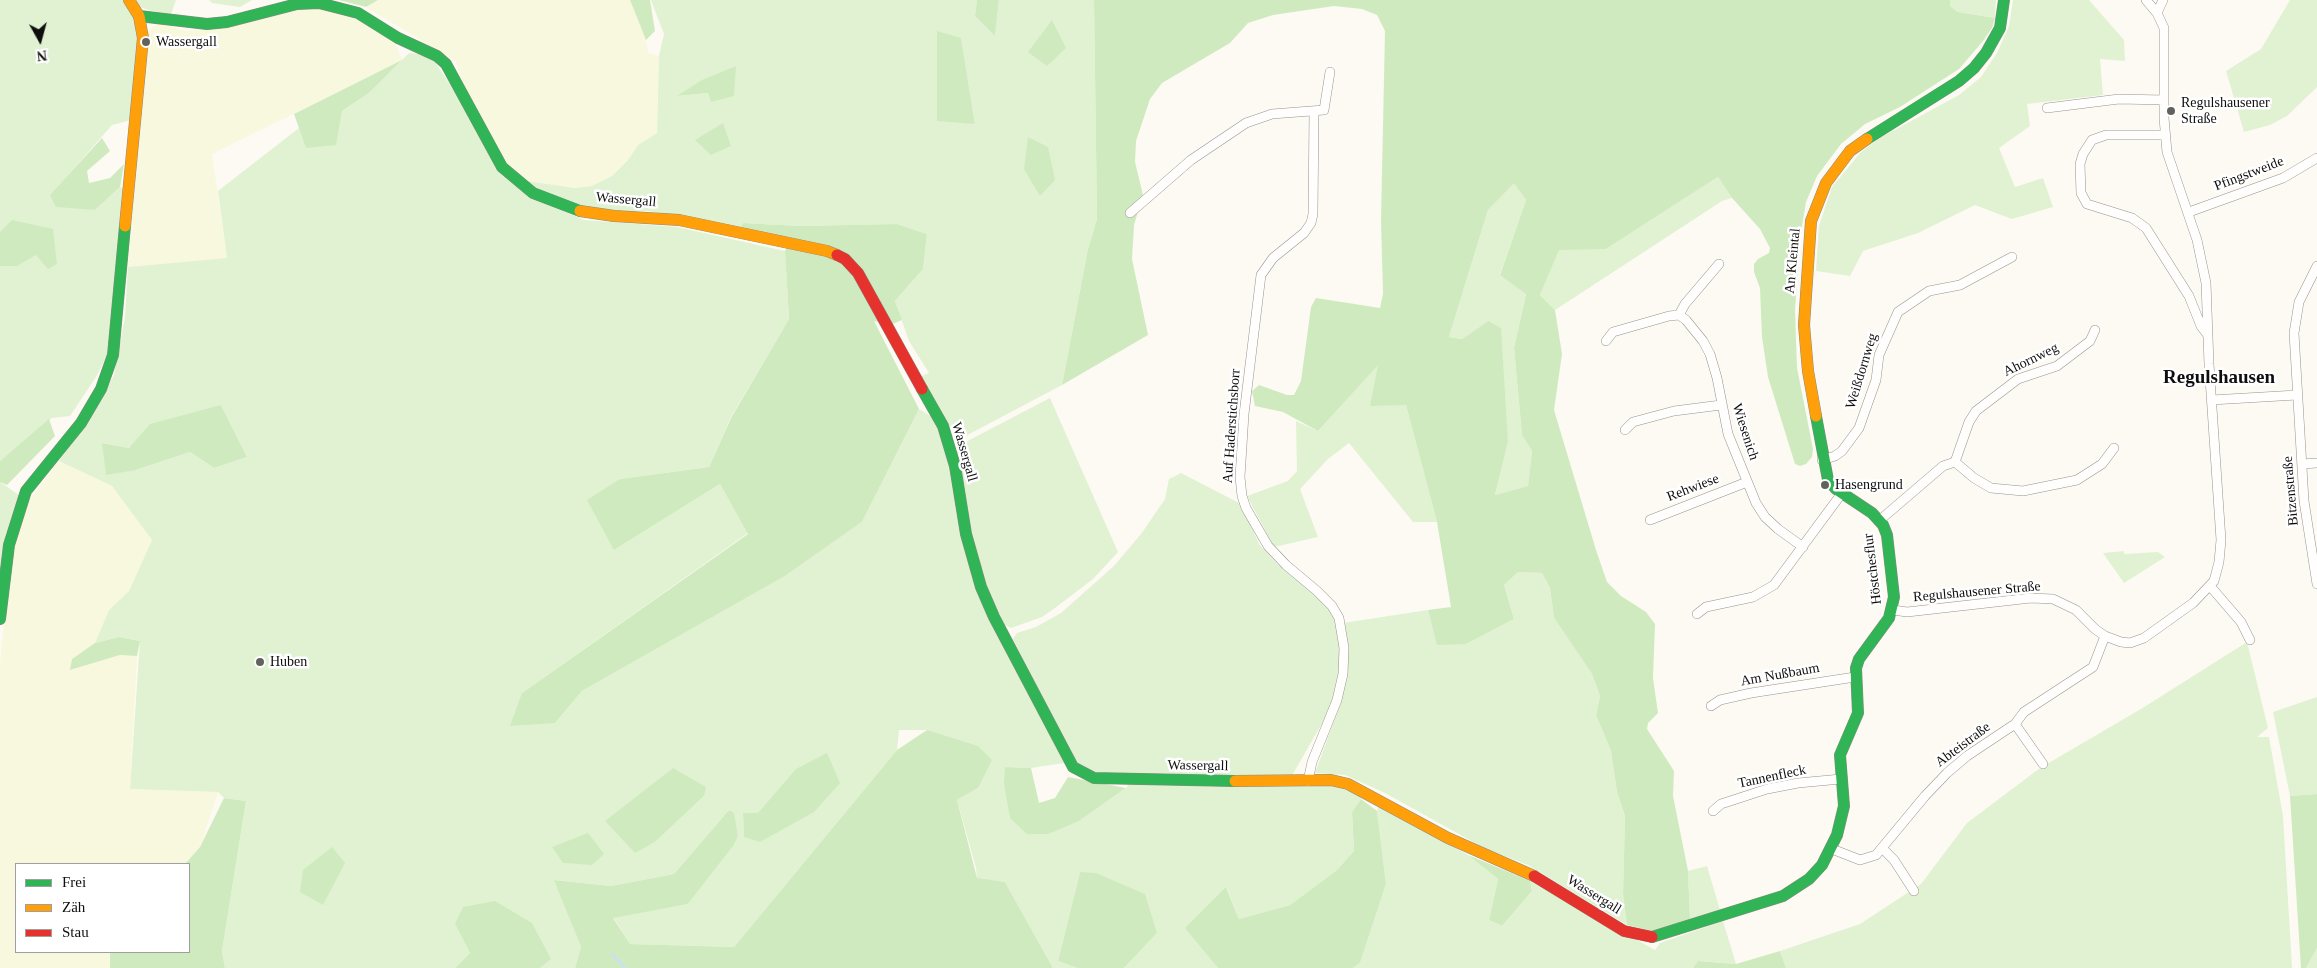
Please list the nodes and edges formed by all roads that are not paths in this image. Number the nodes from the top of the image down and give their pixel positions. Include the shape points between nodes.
1 (129, 0) edge
2 (2004, 0) edge
3 (2146, 0) edge
4 (2163, 0) edge
5 (2157, 13) junction
6 (138, 16) junction
7 (1330, 72) dead end
8 (2164, 100) junction
9 (2047, 108) dead end
10 (1314, 111) junction
11 (2165, 135) junction
12 (2317, 158) edge
13 (2189, 212) junction
14 (1130, 213) dead end
15 (2012, 257) dead end
16 (1719, 264) dead end
17 (2317, 266) edge
18 (1679, 315) junction
19 (2095, 330) dead end
20 (2207, 334) junction
21 (1606, 341) dead end
22 (2297, 395) junction
23 (2211, 400) junction
24 (1721, 405) junction
25 (1626, 430) dead end
26 (2114, 448) dead end
27 (1822, 460) junction
28 (1955, 462) junction
29 (2317, 463) edge
30 (2302, 464) junction
31 (1746, 482) junction
32 (1842, 493) junction
33 (1650, 520) dead end
34 (1880, 520) junction
35 (1804, 547) junction
36 (2317, 584) edge
37 (2210, 586) junction
38 (1893, 610) junction
39 (1697, 614) dead end
40 (0, 619) edge
41 (2105, 636) junction
42 (2250, 640) dead end
43 (1855, 677) junction
44 (1711, 706) dead end
45 (2015, 724) junction
46 (2043, 764) dead end
47 (1842, 778) junction
48 (1308, 782) junction
49 (1712, 811) dead end
50 (1832, 848) junction
51 (1883, 849) junction
52 (1914, 891) dead end
53 (1719, 916) joint

1 - 6 street
2 - 27 street, An Kleintal via 2000,28 1974,68 1850,151 1833,171 1816,206 1808,240 1804,324
3 - 5 street, Regulshausener Straße
4 - 5 street
5 - 8 street, Regulshausener Straße via 2165,36
6 - 40 street via 143,38 113,355 101,389 81,423 26,491 8,545
6 - 48 street, Wassergall via 207,24 297,4 319,3 358,13 446,64 502,167 533,193 580,211 679,220 827,252 844,259 858,273 943,426 981,587 1073,767 1094,778
7 - 10 street via 1326,106 1324,110
8 - 9 street via 2119,100
8 - 11 street, Regulshausener Straße
10 - 14 street via 1272,114 1246,123 1191,160
10 - 48 street, Auf Haderstichsborr via 1311,223 1304,233 1273,258 1261,275 1255,303 1240,476 1246,508 1264,540 1274,554 1327,601 1339,618 1344,674 1312,762
11 - 13 street, Regulshausener Straße via 2171,166
11 - 20 street via 2106,135 2092,140 2080,164 2081,193 2087,204 2132,218 2146,228 2189,296
12 - 13 street, Pfingstweide via 2278,180
13 - 20 street, Regulshausener Straße via 2204,271
15 - 27 street, Weißdornweg via 1960,285 1929,291 1898,312 1879,356 1876,380 1859,428 1842,451
16 - 18 street via 1684,304
17 - 22 street, Bitzenstraße via 2305,288 2296,319
18 - 21 street via 1613,332
18 - 24 street, Wiesenich via 1696,331 1710,354
19 - 28 street, Ahornweg via 2090,341 2057,366 2012,382 1976,411 1968,422
20 - 23 street, Regulshausener Straße
22 - 23 street
22 - 30 street, Bitzenstraße
23 - 37 street, Regulshausener Straße via 2221,540 2219,562
24 - 25 street via 1674,411 1633,422
24 - 31 street, Wiesenich
26 - 28 street via 2102,464 2077,480 2023,491 1991,488
27 - 32 street, Höstchesflur via 1828,480
28 - 34 street via 1943,466
29 - 30 street
30 - 36 street, Bitzenstraße via 2307,525
31 - 33 street, Rehwiese
31 - 35 street, Wiesenich via 1765,517
32 - 34 street, Höstchesflur
32 - 35 street
34 - 38 street, Höstchesflur via 1888,541
35 - 39 street via 1765,592 1706,607
37 - 41 street, Regulshausener Straße via 2193,603 2140,640 2125,643
37 - 42 street via 2242,622
38 - 41 street, Regulshausener Straße via 1914,612 2031,598 2053,599 2076,610
38 - 43 street, Höstchesflur via 1859,659
41 - 45 street, Abteistraße via 2093,667 2024,712
43 - 44 street, Am Nußbaum via 1751,693 1720,700
43 - 47 street, Höstchesflur via 1858,713 1841,748
45 - 46 street
45 - 51 street, Abteistraße via 1967,756 1947,774
47 - 49 street, Tannenfleck via 1780,786 1727,801
47 - 50 street, Höstchesflur via 1842,821
48 - 53 street, Wassergall via 1330,780 1368,793 1448,838 1532,874 1619,928 1636,935 1665,936
50 - 51 street, Abteistraße via 1865,860
50 - 53 street, Höstchesflur via 1809,879 1796,888 1770,901
51 - 52 street

